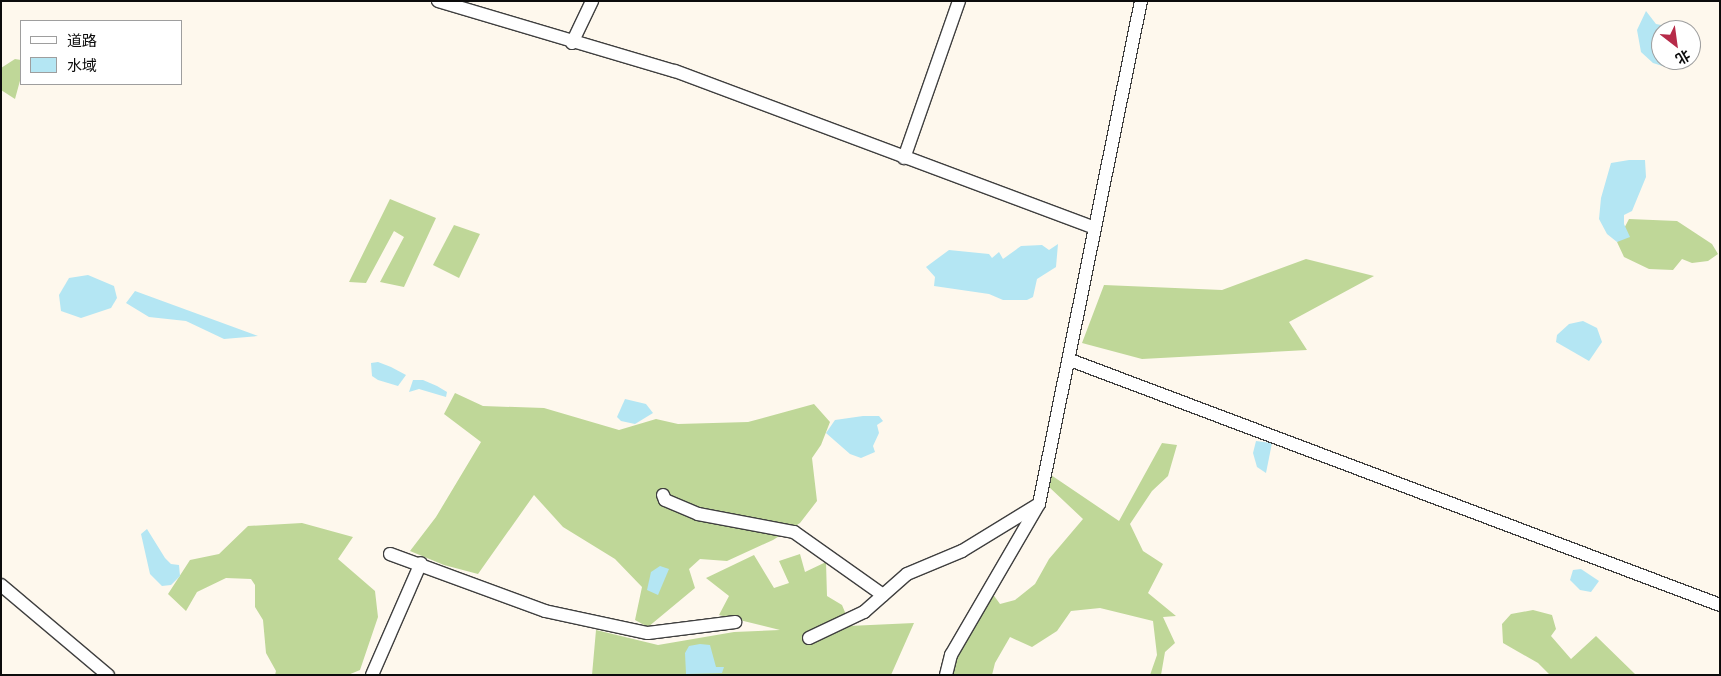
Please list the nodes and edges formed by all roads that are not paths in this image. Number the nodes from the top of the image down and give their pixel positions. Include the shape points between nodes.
1 (438, 1) edge
2 (592, 1) edge
3 (959, 1) edge
4 (1141, 1) edge
5 (572, 43) junction
6 (904, 158) junction
7 (1094, 228) junction
8 (1070, 360) junction
9 (662, 495) dead end
10 (1039, 504) junction
11 (390, 554) dead end
12 (421, 563) junction
13 (1, 585) edge
14 (883, 595) junction
15 (1720, 605) edge
16 (735, 622) dead end
17 (809, 638) dead end
18 (108, 675) edge
19 (372, 675) edge
20 (946, 675) edge

1 - 5 street
2 - 5 street
3 - 6 street
4 - 7 street
5 - 6 street via 675,71
6 - 7 street
7 - 8 street
8 - 10 street via 1050,438
8 - 15 street
9 - 14 street via 665,500 698,514 794,532
10 - 14 street via 962,551 907,574
10 - 20 street via 951,654
11 - 12 street
12 - 16 street via 545,611 648,633
12 - 19 street
13 - 18 street
14 - 17 street via 864,612

